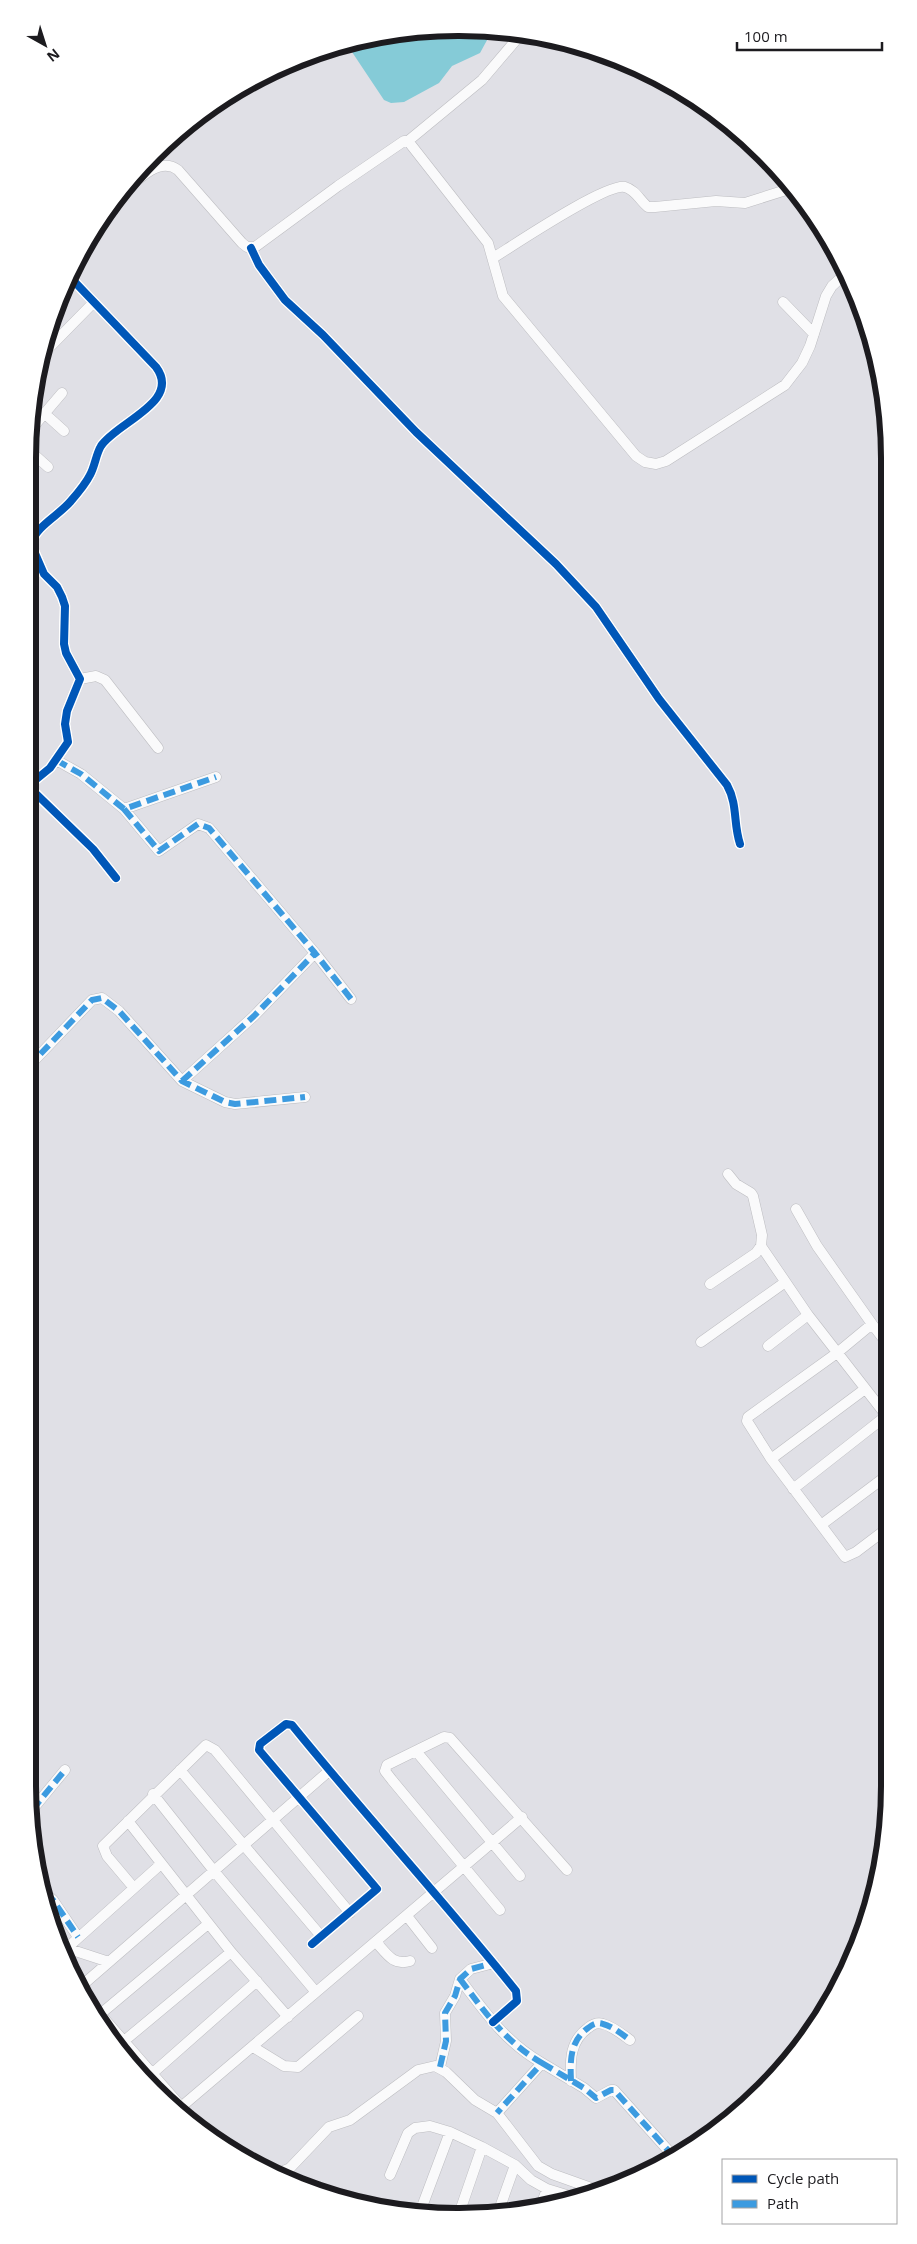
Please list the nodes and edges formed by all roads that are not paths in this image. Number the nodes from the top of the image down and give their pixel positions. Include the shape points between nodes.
1 (516, 40) edge
2 (408, 141) junction
3 (148, 172) edge
4 (784, 190) edge
5 (250, 248) junction
6 (493, 258) junction
7 (840, 279) edge
8 (75, 282) edge
9 (94, 302) junction
10 (783, 302) dead end
11 (814, 334) junction
12 (52, 344) edge
13 (62, 393) dead end
14 (44, 413) junction
15 (38, 420) edge
16 (64, 431) dead end
17 (36, 456) edge
18 (48, 467) dead end
19 (36, 533) edge
20 (36, 556) edge
21 (80, 679) junction
22 (158, 748) dead end
23 (56, 760) junction
24 (216, 777) dead end
25 (36, 780) edge
26 (36, 794) edge
27 (124, 809) junction
28 (740, 844) dead end
29 (116, 878) dead end
30 (315, 953) junction
31 (351, 999) dead end
32 (36, 1058) edge
33 (182, 1081) junction
34 (305, 1097) dead end
35 (728, 1174) dead end
36 (796, 1209) dead end
37 (761, 1246) junction
38 (784, 1283) junction
39 (710, 1284) dead end
40 (808, 1315) junction
41 (872, 1324) junction
42 (881, 1336) edge
43 (701, 1342) dead end
44 (768, 1346) dead end
45 (837, 1353) junction
46 (865, 1388) junction
47 (881, 1409) edge
48 (881, 1422) edge
49 (771, 1459) junction
50 (881, 1480) edge
51 (793, 1489) junction
52 (821, 1525) junction
53 (881, 1533) edge
54 (416, 1751) junction
55 (65, 1770) dead end
56 (180, 1770) junction
57 (329, 1771) junction
58 (154, 1794) junction
59 (299, 1798) junction
60 (37, 1801) edge
61 (522, 1817) junction
62 (273, 1819) junction
63 (128, 1822) junction
64 (493, 1843) junction
65 (245, 1845) junction
66 (161, 1864) junction
67 (464, 1868) junction
68 (566, 1870) dead end
69 (214, 1871) junction
70 (520, 1876) dead end
71 (134, 1888) junction
72 (433, 1892) junction
73 (186, 1895) junction
74 (52, 1899) edge
75 (500, 1910) dead end
76 (350, 1913) junction
77 (407, 1916) junction
78 (208, 1924) junction
79 (321, 1936) junction
80 (78, 1937) junction
81 (376, 1942) junction
82 (312, 1944) dead end
83 (67, 1945) edge
84 (432, 1948) dead end
85 (69, 1949) edge
86 (231, 1952) junction
87 (410, 1961) dead end
88 (109, 1962) junction
89 (494, 1963) junction
90 (460, 1979) junction
91 (257, 1981) junction
92 (86, 1983) edge
93 (315, 1991) junction
94 (102, 2012) edge
95 (358, 2016) dead end
96 (288, 2017) junction
97 (493, 2022) junction
98 (630, 2040) dead end
99 (123, 2042) edge
100 (253, 2047) junction
101 (542, 2063) junction
102 (440, 2068) junction
103 (152, 2075) edge
104 (571, 2081) junction
105 (183, 2105) edge
106 (497, 2113) junction
107 (450, 2132) junction
108 (482, 2147) junction
109 (669, 2152) edge
110 (515, 2165) junction
111 (285, 2170) edge
112 (390, 2175) dead end
113 (588, 2187) edge
114 (548, 2189) junction
115 (564, 2194) edge
116 (544, 2199) edge
117 (423, 2204) dead end
118 (501, 2205) edge
119 (461, 2208) edge

1 - 2 street via 482,80
2 - 5 street via 378,157 282,229
2 - 6 street via 478,228
3 - 5 street via 158,166 171,166 178,170
4 - 6 street via 746,203 716,201 648,207 631,190 618,188 585,201
5 - 28 street via 258,265 285,300 416,432 556,564 596,608 659,699 727,785 734,798 735,830
6 - 11 street via 503,296 636,456 645,462 656,464 676,456 785,385 802,363
7 - 11 street via 826,296
8 - 9 street
9 - 12 street
9 - 19 street via 156,367 163,386 156,400 101,446 83,486
10 - 11 street
13 - 14 street
14 - 15 street
14 - 16 street
17 - 18 street
20 - 21 street via 44,574 62,597 65,606 64,644
21 - 22 street via 96,676 105,680
21 - 23 street via 67,711 68,742
23 - 25 street
23 - 27 street via 81,774
24 - 27 street
26 - 29 street via 93,849
27 - 30 street via 159,851 198,824 209,828
30 - 31 street
30 - 33 street via 260,1010
32 - 33 street via 92,1000 102,998 120,1011
33 - 34 street via 235,1104
35 - 37 street via 753,1196 762,1236
36 - 41 street via 817,1246
37 - 38 street
37 - 39 street via 756,1253
38 - 40 street
38 - 43 street
40 - 44 street
40 - 45 street
41 - 42 street
41 - 45 street
45 - 46 street
45 - 49 street via 748,1418 748,1424
46 - 47 street
46 - 49 street
48 - 51 street
49 - 51 street
50 - 52 street
51 - 52 street
52 - 53 street via 845,1556 856,1552
54 - 61 street via 444,1737 450,1738
54 - 64 street
54 - 67 street via 387,1765 385,1771
55 - 60 street
56 - 58 street
56 - 62 street via 203,1747 213,1748
56 - 65 street
57 - 59 street
57 - 59 street via 289,1723 260,1744 259,1750
57 - 72 street
58 - 63 street
58 - 69 street
59 - 62 street
59 - 76 street via 381,1886
61 - 64 street
61 - 68 street
62 - 65 street
62 - 76 street
63 - 66 street
63 - 71 street via 103,1846 107,1856
64 - 67 street
64 - 70 street
65 - 69 street
65 - 79 street
66 - 71 street
66 - 73 street
67 - 72 street
67 - 75 street
69 - 73 street
69 - 93 street
71 - 80 street
72 - 77 street
72 - 89 street
73 - 78 street
73 - 88 street
74 - 80 street
76 - 79 street
77 - 81 street
77 - 84 street
78 - 86 street
78 - 94 street
79 - 82 street
80 - 83 street
81 - 87 street via 394,1962
81 - 93 street
85 - 88 street
86 - 91 street
86 - 99 street
88 - 92 street
89 - 90 street via 471,1968
89 - 97 street via 518,1997
90 - 97 street
90 - 102 street via 446,2014 446,2041
91 - 96 street
91 - 103 street
93 - 96 street
95 - 100 street via 298,2067 284,2066
96 - 100 street
97 - 101 street via 520,2051
98 - 104 street via 603,2024 595,2023 586,2029 574,2042
100 - 105 street
101 - 104 street
101 - 106 street
102 - 106 street via 475,2100
102 - 111 street via 428,2066 418,2070 356,2116 329,2127
104 - 109 street via 596,2098 611,2090 616,2092
106 - 113 street via 538,2166
107 - 108 street
107 - 112 street via 430,2126 415,2128 408,2133
107 - 117 street
108 - 110 street
108 - 119 street
110 - 114 street via 531,2180
110 - 118 street
114 - 115 street
114 - 116 street

